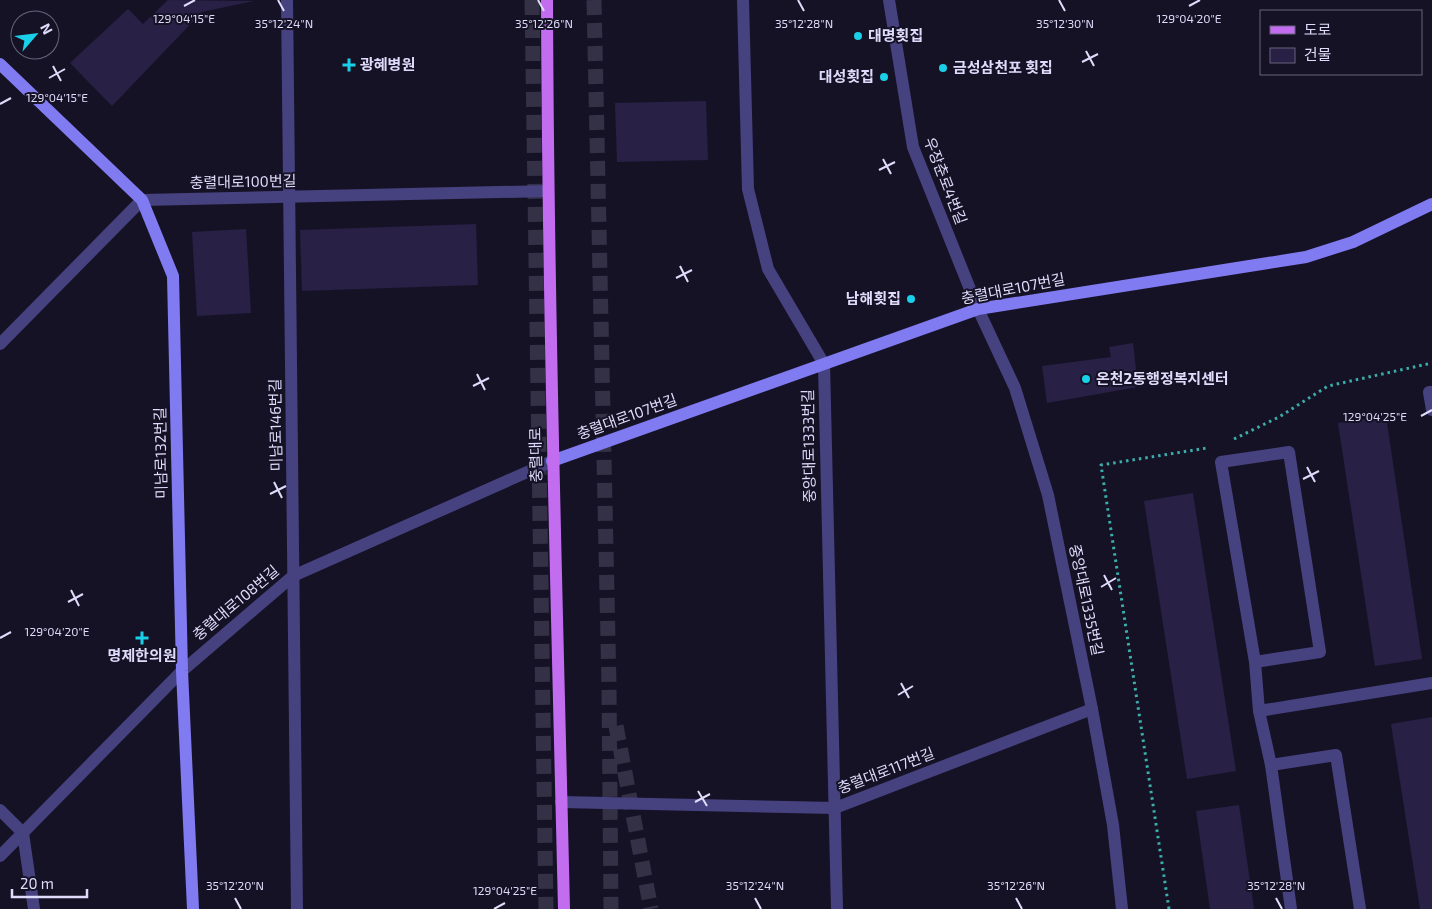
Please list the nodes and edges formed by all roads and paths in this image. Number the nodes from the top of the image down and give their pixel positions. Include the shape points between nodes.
1 (287, 0) edge
2 (547, 0) edge
3 (743, 0) edge
4 (889, 0) edge
5 (0, 64) edge
6 (548, 191) junction
7 (290, 197) junction
8 (142, 200) junction
9 (1432, 204) edge
10 (978, 309) junction
11 (0, 344) edge
12 (1432, 363) edge
13 (824, 364) junction
14 (1432, 392) edge
15 (1432, 410) edge
16 (1229, 442) dead end
17 (1212, 448) dead end
18 (552, 461) junction
19 (293, 576) junction
20 (1255, 662) junction
21 (182, 671) junction
22 (1432, 682) edge
23 (1092, 709) junction
24 (1260, 711) junction
25 (1271, 765) junction
26 (561, 802) junction
27 (834, 808) junction
28 (0, 810) edge
29 (23, 833) junction
30 (0, 856) edge
31 (34, 909) edge
32 (193, 909) edge
33 (297, 909) edge
34 (564, 909) edge
35 (837, 909) edge
36 (1122, 909) edge
37 (1169, 909) edge
38 (1291, 909) edge
39 (1360, 909) edge

1 - 7 street, 미남로146번길
2 - 6 main road, 충렬대로
3 - 13 street, 중앙대로1333번길 via 748,190 768,269
4 - 10 street, 우장춘로4번길 via 913,147
5 - 8 street, 미남로132번길
6 - 7 street, 충렬대로100번길
6 - 18 main road, 충렬대로
7 - 8 street, 충렬대로100번길
7 - 19 street, 미남로146번길
8 - 11 street
8 - 21 street, 미남로132번길 via 173,276
9 - 10 street, 충렬대로107번길 via 1353,242 1306,257
10 - 13 street, 충렬대로107번길
10 - 23 street, 중앙대로1335번길 via 1016,388 1048,495
12 - 16 path via 1328,386
13 - 18 street, 충렬대로107번길
13 - 27 street, 중앙대로1333번길
14 - 15 street via 1429,392
17 - 37 path via 1101,466
18 - 19 street, 충렬대로108번길
18 - 26 main road, 충렬대로
19 - 21 street, 충렬대로108번길
19 - 33 street, 미남로146번길
20 - 20 street via 1221,462 1289,452 1320,652
20 - 24 street
21 - 29 street, 충렬대로108번길
21 - 32 street, 미남로132번길
22 - 24 street
23 - 27 street, 충렬대로117번길
23 - 36 street, 중앙대로1335번길 via 1113,825
24 - 25 street
25 - 38 street
25 - 39 street via 1336,755
26 - 27 street, 충렬대로117번길
26 - 34 main road, 충렬대로
27 - 35 street, 중앙대로1333번길
28 - 29 street
29 - 30 street, 충렬대로108번길
29 - 31 street

